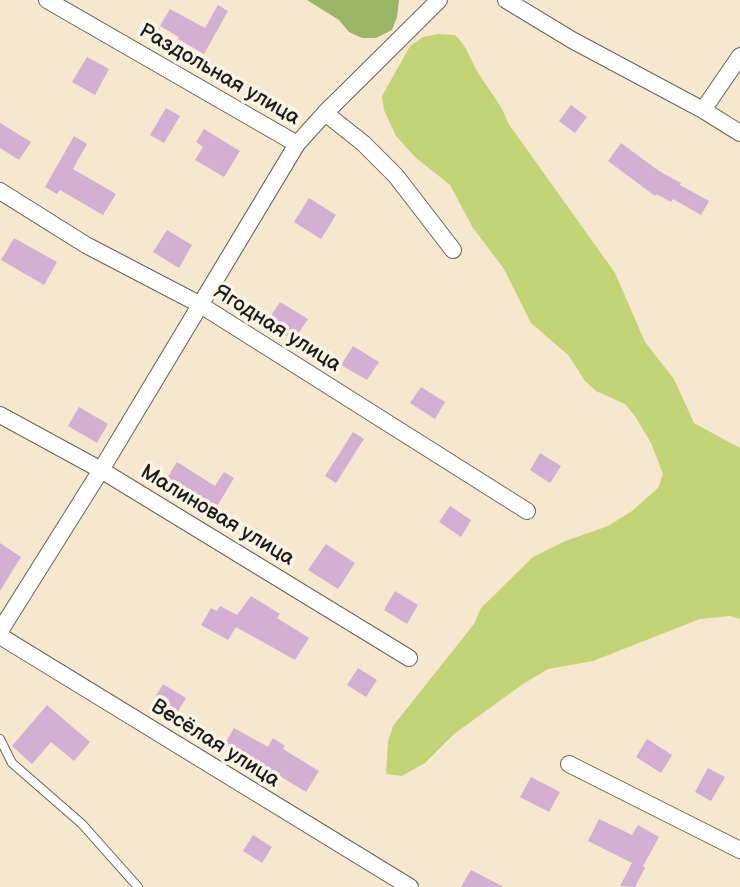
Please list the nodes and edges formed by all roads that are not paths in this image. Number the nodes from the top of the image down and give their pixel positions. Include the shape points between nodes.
1 (47, 0) edge
2 (439, 0) edge
3 (506, 0) edge
4 (740, 56) edge
5 (703, 110) junction
6 (325, 113) junction
7 (740, 133) edge
8 (297, 144) junction
9 (0, 191) edge
10 (453, 250) dead end
11 (199, 304) junction
12 (0, 415) edge
13 (101, 470) junction
14 (527, 510) dead end
15 (0, 634) edge
16 (409, 658) dead end
17 (0, 740) edge
18 (569, 764) dead end
19 (740, 850) edge
20 (138, 887) edge
21 (410, 887) edge

1 - 8 street, Раздольная улица
2 - 6 street
3 - 5 street
4 - 5 street
5 - 7 street
6 - 8 street
6 - 10 street, Раздольная улица via 396,176
8 - 11 street
9 - 11 street, Ягодная улица via 86,246
11 - 13 street
11 - 14 street, Ягодная улица
12 - 13 street, Малиновая улица
13 - 15 street
13 - 16 street, Малиновая улица
15 - 21 street, Весёлая улица
17 - 20 lane via 12,763 82,824
18 - 19 street

